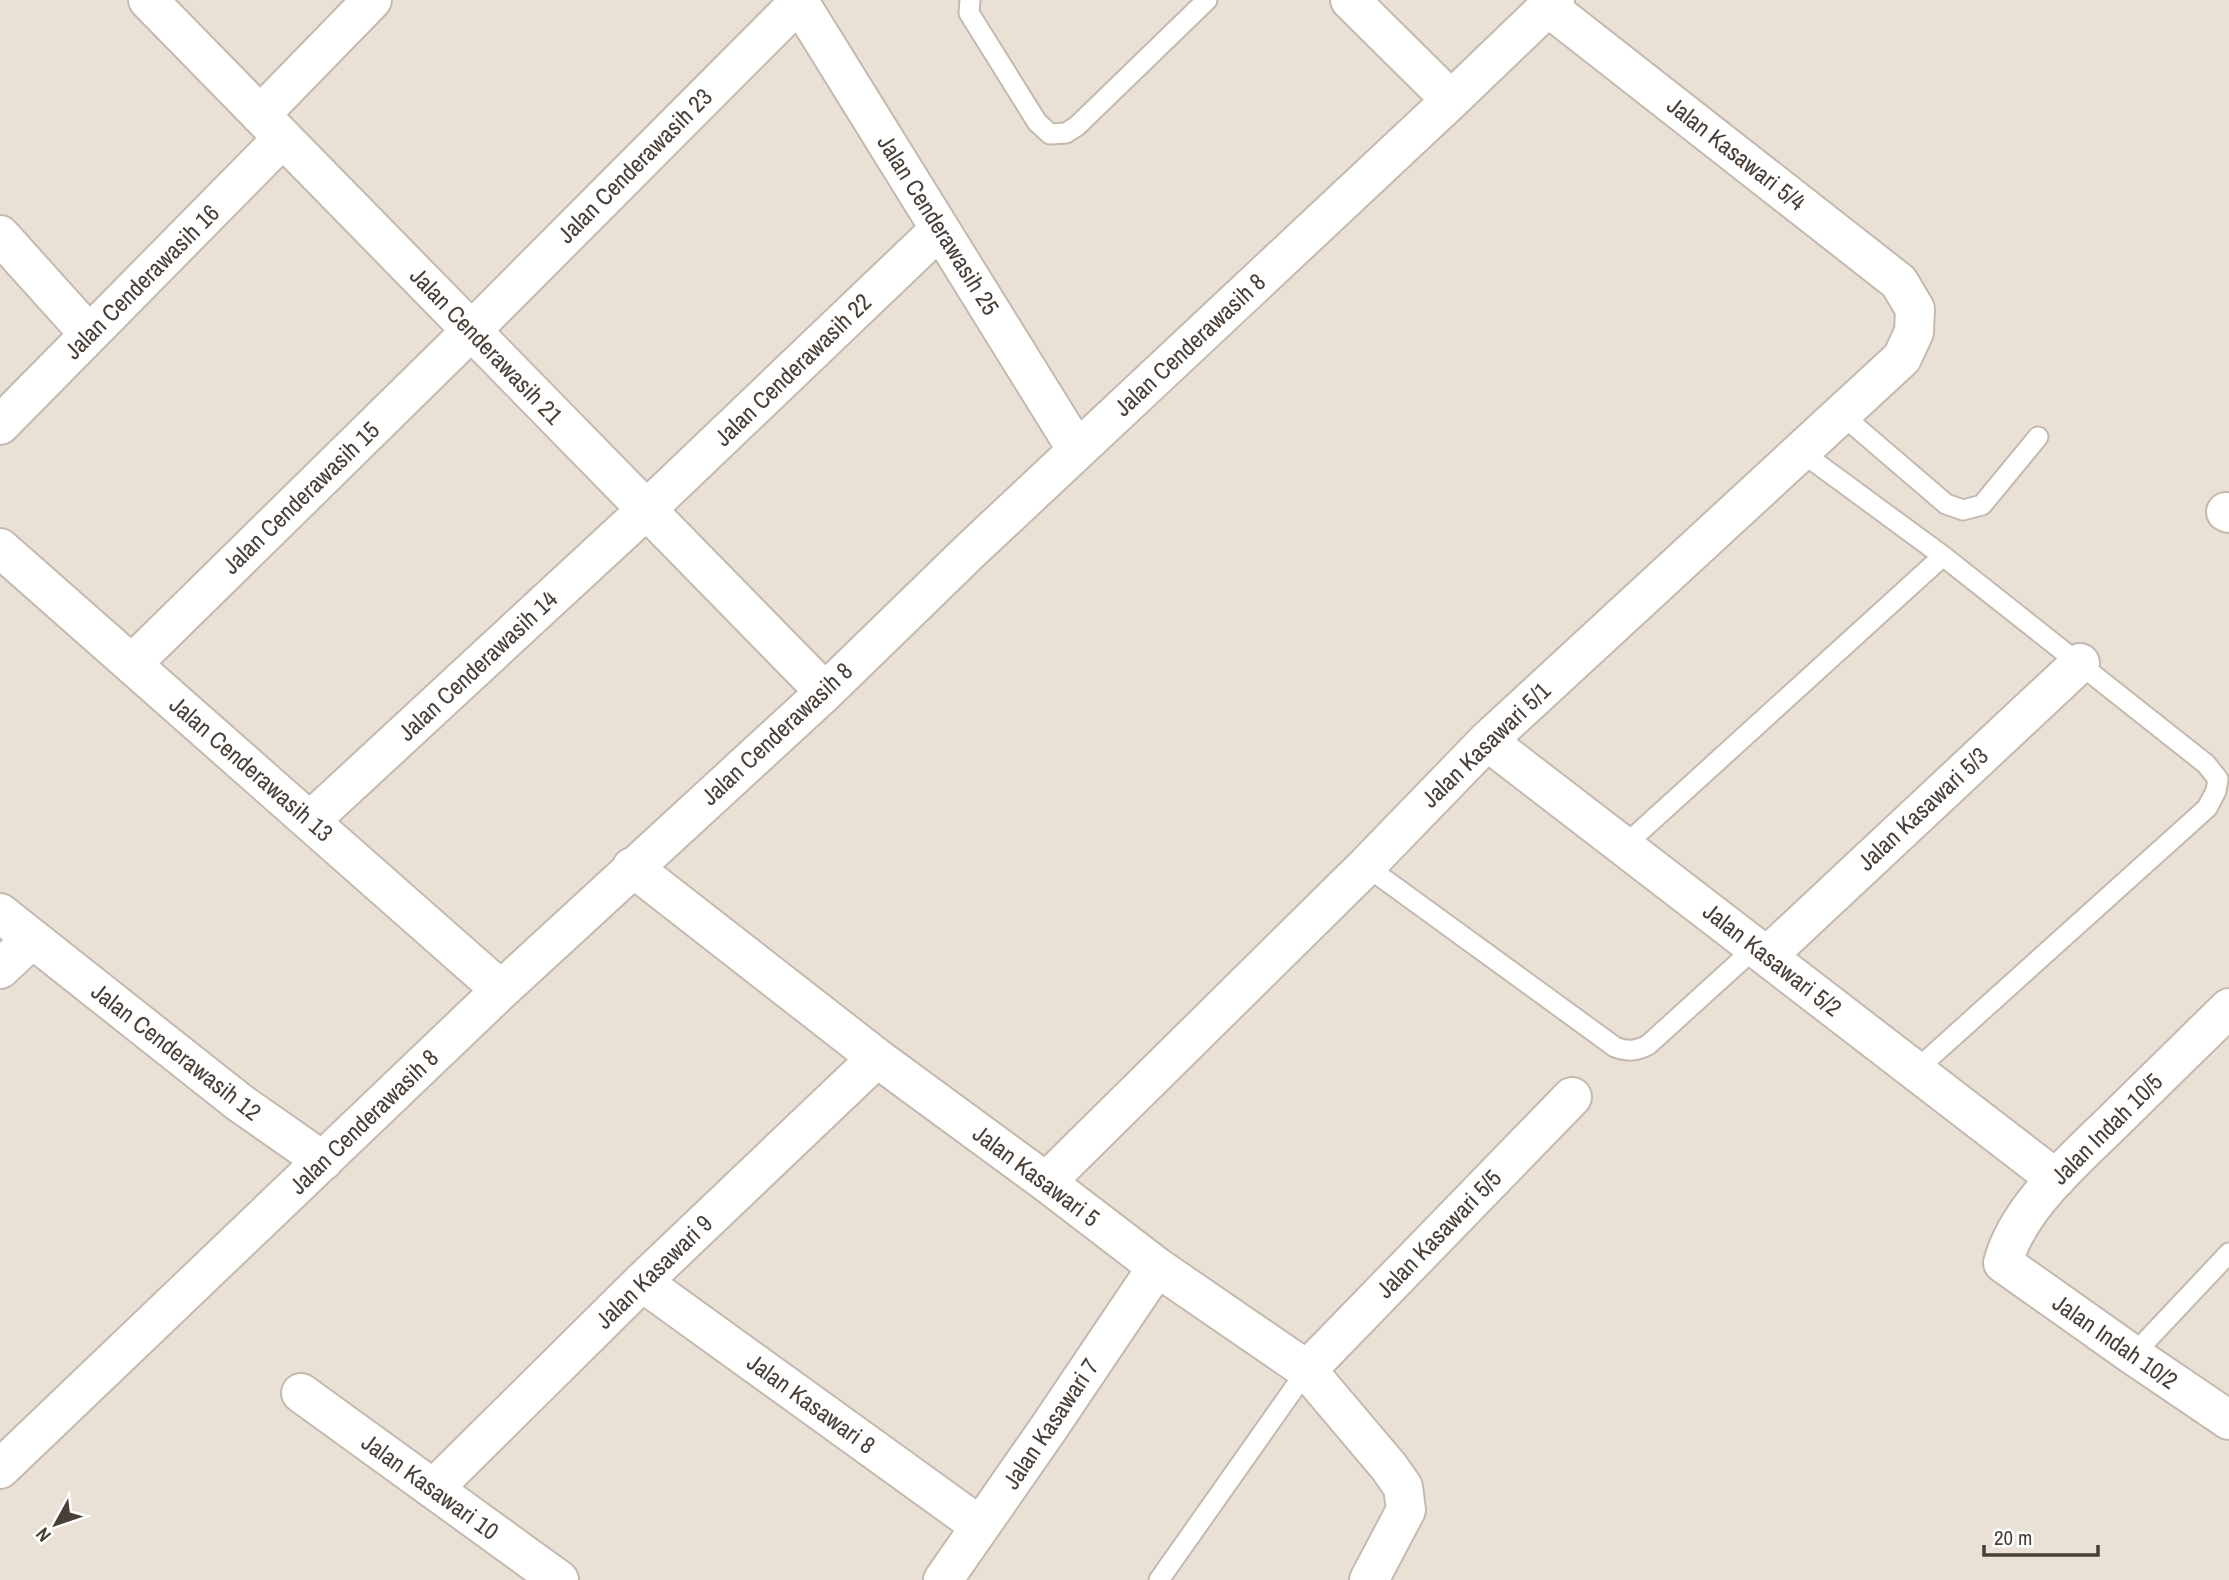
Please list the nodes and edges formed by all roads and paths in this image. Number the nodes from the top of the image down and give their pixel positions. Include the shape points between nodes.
1 (148, 0) edge
2 (372, 0) edge
3 (970, 0) edge
4 (1207, 0) edge
5 (1350, 0) edge
6 (799, 1) edge
7 (1551, 3) edge
8 (1451, 100) junction
9 (272, 127) junction
10 (940, 229) junction
11 (0, 235) edge
12 (1915, 309) joint
13 (471, 331) junction
14 (89, 334) junction
15 (1840, 414) junction
16 (0, 425) edge
17 (2038, 437) dead end
18 (1077, 450) junction
19 (1800, 451) junction
20 (646, 510) junction
21 (0, 548) edge
22 (1943, 556) junction
23 (2080, 663) junction
24 (132, 664) junction
25 (825, 692) junction
26 (1488, 741) junction
27 (310, 821) junction
28 (1625, 846) junction
29 (1366, 866) junction
30 (632, 867) junction
31 (0, 913) edge
32 (31, 940) junction
33 (1761, 951) junction
34 (0, 969) edge
35 (501, 990) junction
36 (2229, 1007) edge
37 (877, 1058) junction
38 (1916, 1070) junction
39 (1572, 1097) dead end
40 (323, 1161) junction
41 (2056, 1179) junction
42 (1046, 1182) junction
43 (2229, 1253) edge
44 (2003, 1263) joint
45 (1157, 1267) junction
46 (642, 1282) junction
47 (2133, 1355) junction
48 (1307, 1370) junction
49 (301, 1393) dead end
50 (2229, 1420) edge
51 (0, 1469) edge
52 (433, 1489) junction
53 (980, 1526) junction
54 (559, 1580) edge
55 (943, 1580) edge
56 (1159, 1580) edge
57 (1369, 1580) edge

1 - 9 street, Jalan Cenderawasih 21
2 - 9 street, Jalan Cenderawasih 16
3 - 4 lane via 969,13 1037,122 1050,134 1066,133 1077,126
5 - 8 street
6 - 10 street, Jalan Cenderawasih 25
6 - 13 street, Jalan Cenderawasih 23
7 - 8 street, Jalan Cenderawasih 8
7 - 12 street, Jalan Kasawari 5/4 via 1899,282
8 - 18 street, Jalan Cenderawasih 8
9 - 13 street, Jalan Cenderawasih 21
9 - 14 street, Jalan Cenderawasih 16
10 - 18 street, Jalan Cenderawasih 25
10 - 20 street, Jalan Cenderawasih 22
11 - 14 street
12 - 15 street, Jalan Kasawari 5/1 via 1914,332 1902,358
13 - 20 street, Jalan Cenderawasih 21
13 - 24 street, Jalan Cenderawasih 15
14 - 16 street, Jalan Cenderawasih 16
15 - 17 lane via 1946,504 1964,510 1982,505
15 - 19 street, Jalan Kasawari 5/1
18 - 25 street, Jalan Cenderawasih 8
19 - 22 lane
19 - 26 street, Jalan Kasawari 5/1
20 - 25 street, Jalan Cenderawasih 21
20 - 27 street, Jalan Cenderawasih 14
21 - 24 street, Jalan Cenderawasih 13
22 - 23 lane
22 - 28 lane
23 - 33 street, Jalan Kasawari 5/3
23 - 38 lane via 2206,764 2218,779 2216,791 2207,808
24 - 27 street, Jalan Cenderawasih 13
25 - 30 street, Jalan Cenderawasih 8
26 - 28 street, Jalan Kasawari 5/2
26 - 29 street, Jalan Kasawari 5/1
27 - 35 street, Jalan Cenderawasih 13
28 - 33 street, Jalan Kasawari 5/2
29 - 33 lane via 1615,1047 1627,1051 1648,1045
29 - 42 street, Jalan Kasawari 5/1
30 - 35 street, Jalan Cenderawasih 8
30 - 37 street, Jalan Kasawari 5
31 - 32 street, Jalan Cenderawasih 12
32 - 34 street
32 - 40 street, Jalan Cenderawasih 12 via 240,1103
33 - 38 street, Jalan Kasawari 5/2
35 - 40 street, Jalan Cenderawasih 8
36 - 41 street, Jalan Indah 10/5
37 - 42 street, Jalan Kasawari 5
37 - 46 street, Jalan Kasawari 9
38 - 41 street, Jalan Kasawari 5/2
39 - 48 street, Jalan Kasawari 5/5
40 - 51 street, Jalan Cenderawasih 8
41 - 44 street, Jalan Indah 10/5 via 2019,1224
42 - 45 street, Jalan Kasawari 5
43 - 47 lane
44 - 47 street, Jalan Indah 10/2
45 - 48 street, Jalan Kasawari 5
45 - 53 street, Jalan Kasawari 7
46 - 52 street, Jalan Kasawari 9
46 - 53 street, Jalan Kasawari 8
47 - 50 street, Jalan Indah 10/2
48 - 56 lane
48 - 57 street, Jalan Kasawari 5 via 1403,1488 1406,1510
49 - 52 street, Jalan Kasawari 10
52 - 54 street, Jalan Kasawari 10
53 - 55 street, Jalan Kasawari 7

